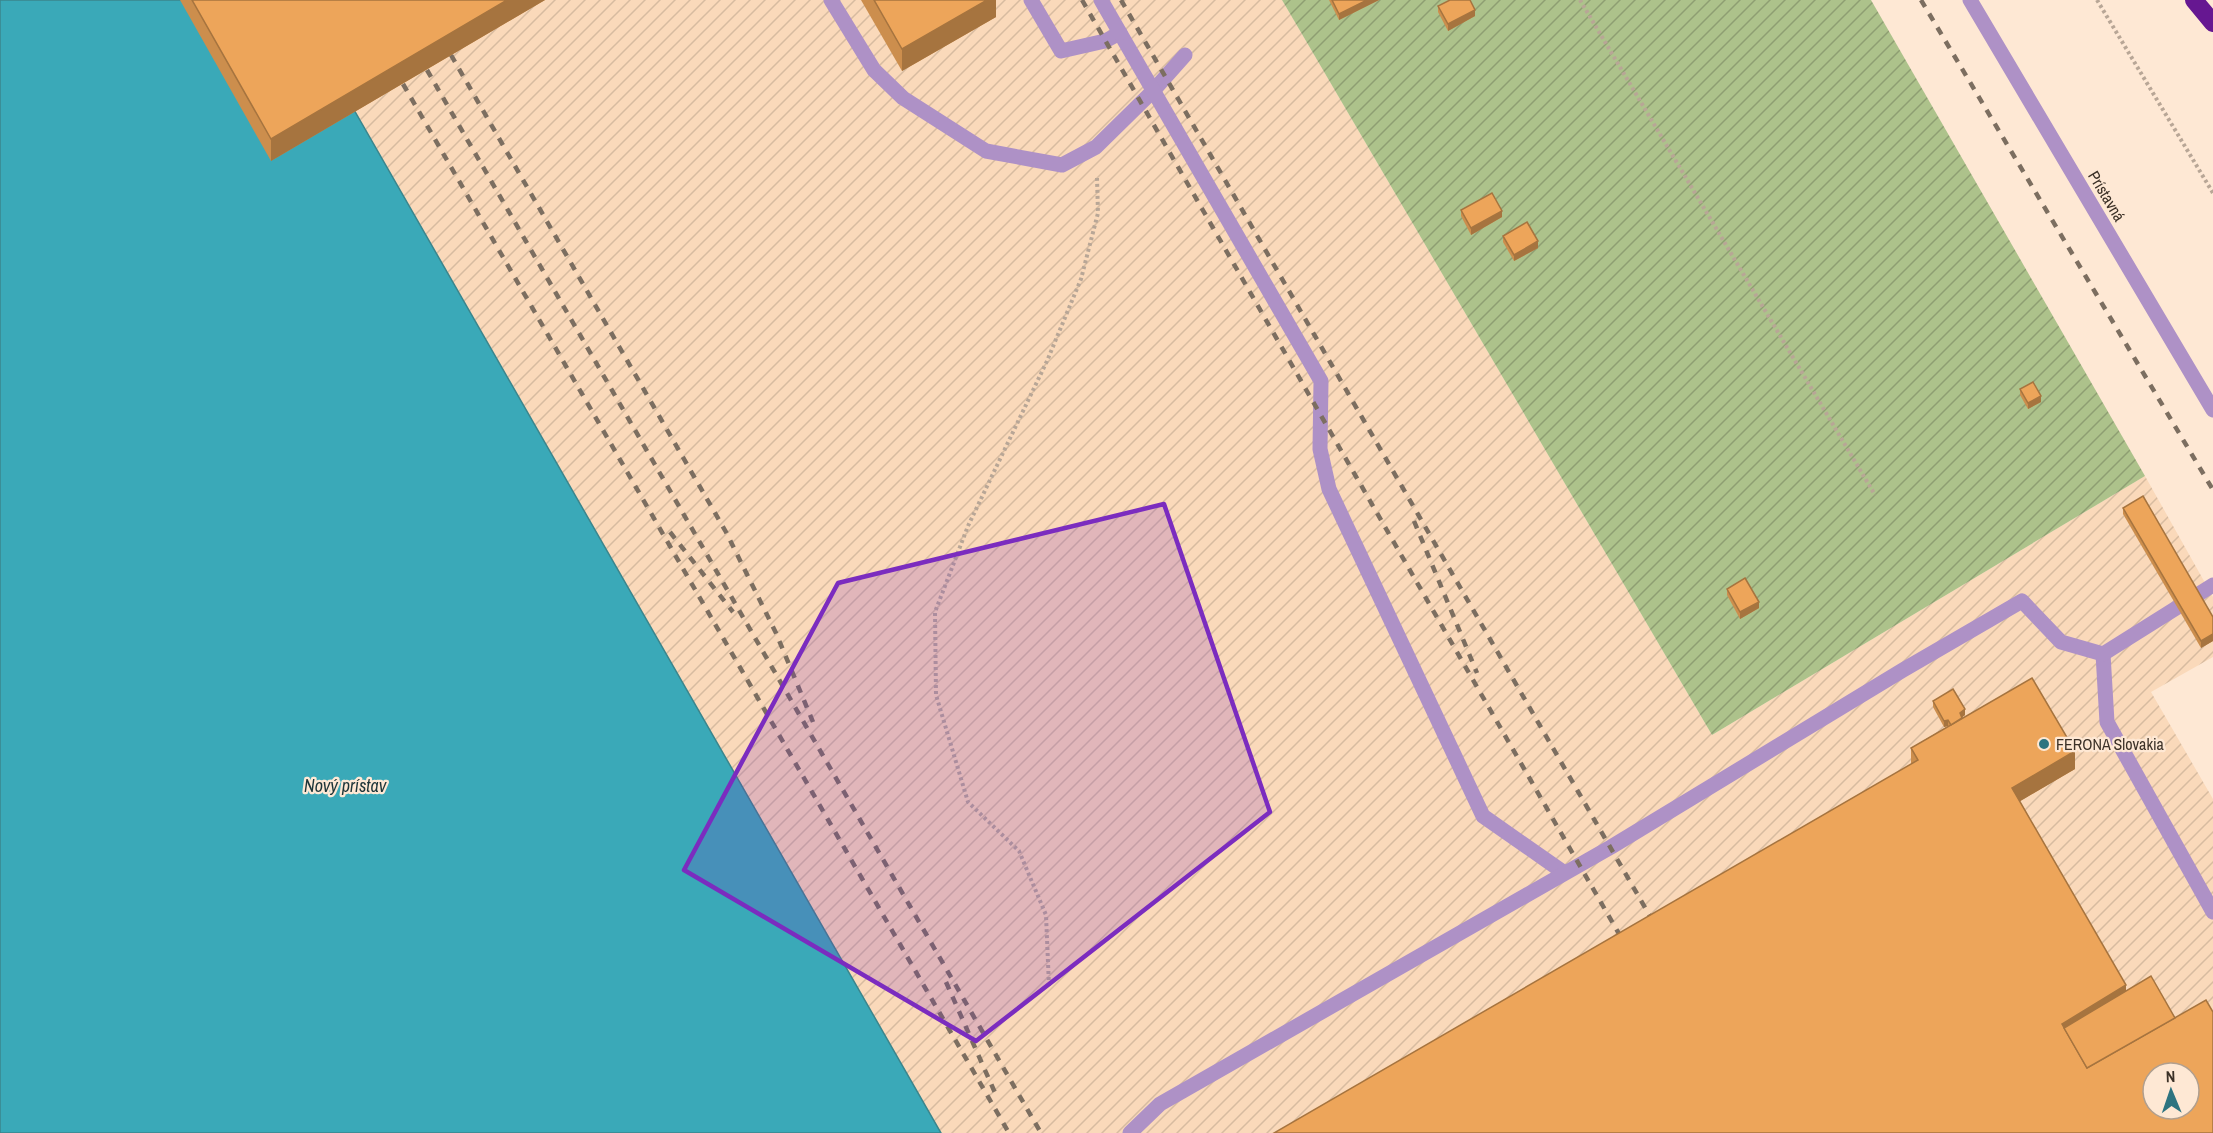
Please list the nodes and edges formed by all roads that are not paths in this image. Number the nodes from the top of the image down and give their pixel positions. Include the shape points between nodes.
1 (831, 0) edge
2 (1031, 0) edge
3 (1101, 0) edge
4 (1970, 0) edge
5 (2194, 0) edge
6 (2213, 23) edge
7 (1120, 33) junction
8 (1185, 55) dead end
9 (1153, 91) junction
10 (2213, 410) edge
11 (2213, 585) edge
12 (2103, 654) junction
13 (1563, 872) junction
14 (2213, 912) edge
15 (1130, 1133) edge

1 - 9 street via 874,70 903,98 986,151 1062,165 1095,147
2 - 7 street via 1061,51
3 - 7 street
4 - 10 street, Prístavná
5 - 6 highway
7 - 9 street
8 - 9 street
9 - 13 street via 1321,381 1320,449 1329,489 1483,816
11 - 12 street
12 - 13 street via 2061,642 2022,601
12 - 14 street via 2107,722
13 - 15 street via 1160,1104

